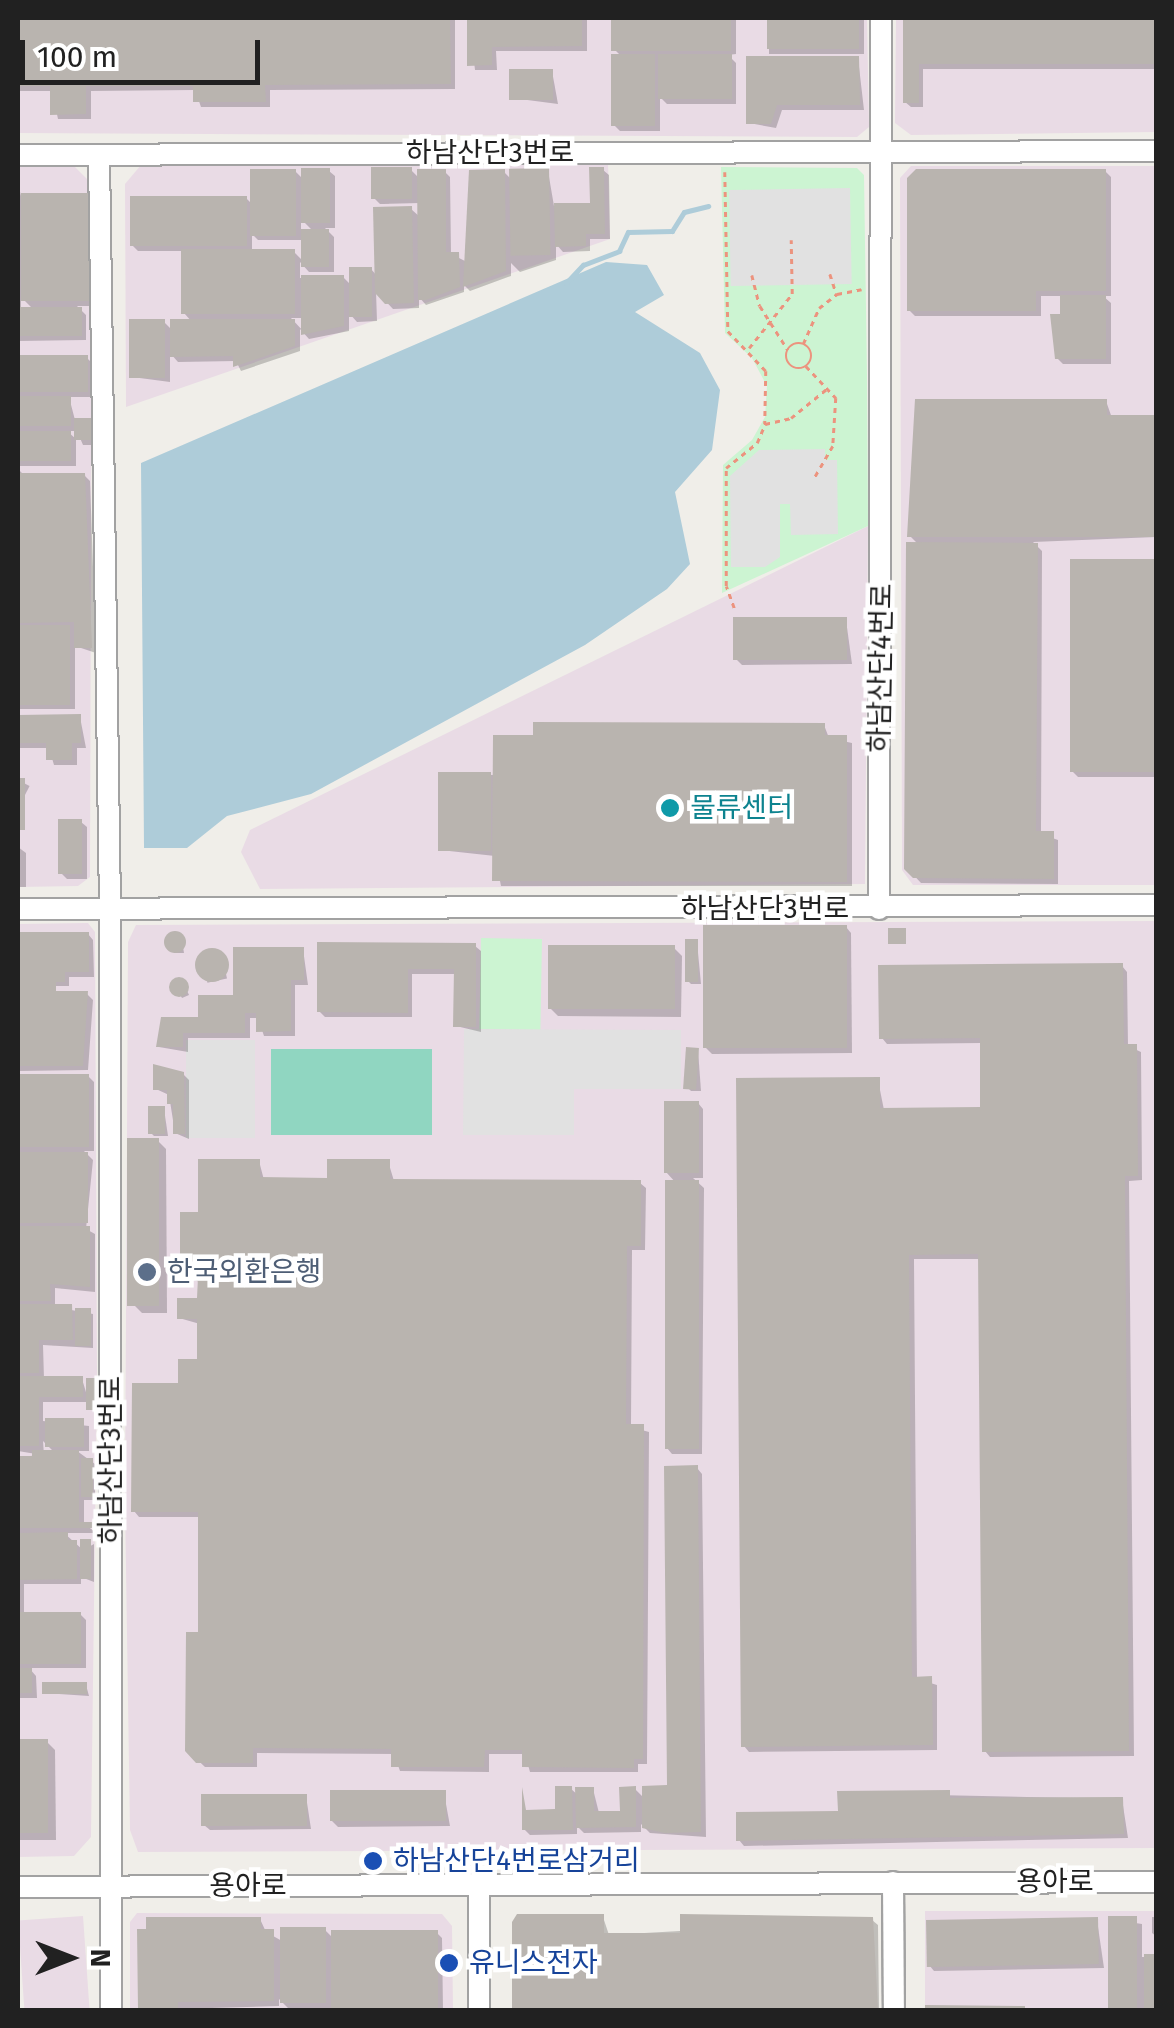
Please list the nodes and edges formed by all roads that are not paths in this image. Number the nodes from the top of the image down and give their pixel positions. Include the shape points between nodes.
1 (881, 18) edge
2 (881, 151) junction
3 (1156, 151) edge
4 (18, 155) edge
5 (99, 156) junction
6 (1156, 905) edge
7 (110, 908) junction
8 (879, 908) junction
9 (18, 909) edge
10 (893, 1882) junction
11 (1156, 1882) edge
12 (112, 1886) junction
13 (479, 1886) junction
14 (18, 1887) edge
15 (111, 2010) edge
16 (479, 2010) edge
17 (894, 2010) edge

1 - 2 street, 하남산단4번로
2 - 3 street
2 - 5 street, 하남산단3번로
2 - 8 street, 하남산단4번로
4 - 5 street, 하남산단3번로
5 - 7 street, 하남산단3번로
6 - 8 street
7 - 8 street, 하남산단3번로
7 - 9 street, 하남산단3번로
7 - 12 street, 하남산단3번로
10 - 11 street, 용아로
10 - 13 street, 용아로
10 - 17 street
12 - 13 street, 용아로
12 - 14 street, 용아로
12 - 15 street, 하남산단3번로
13 - 16 street

